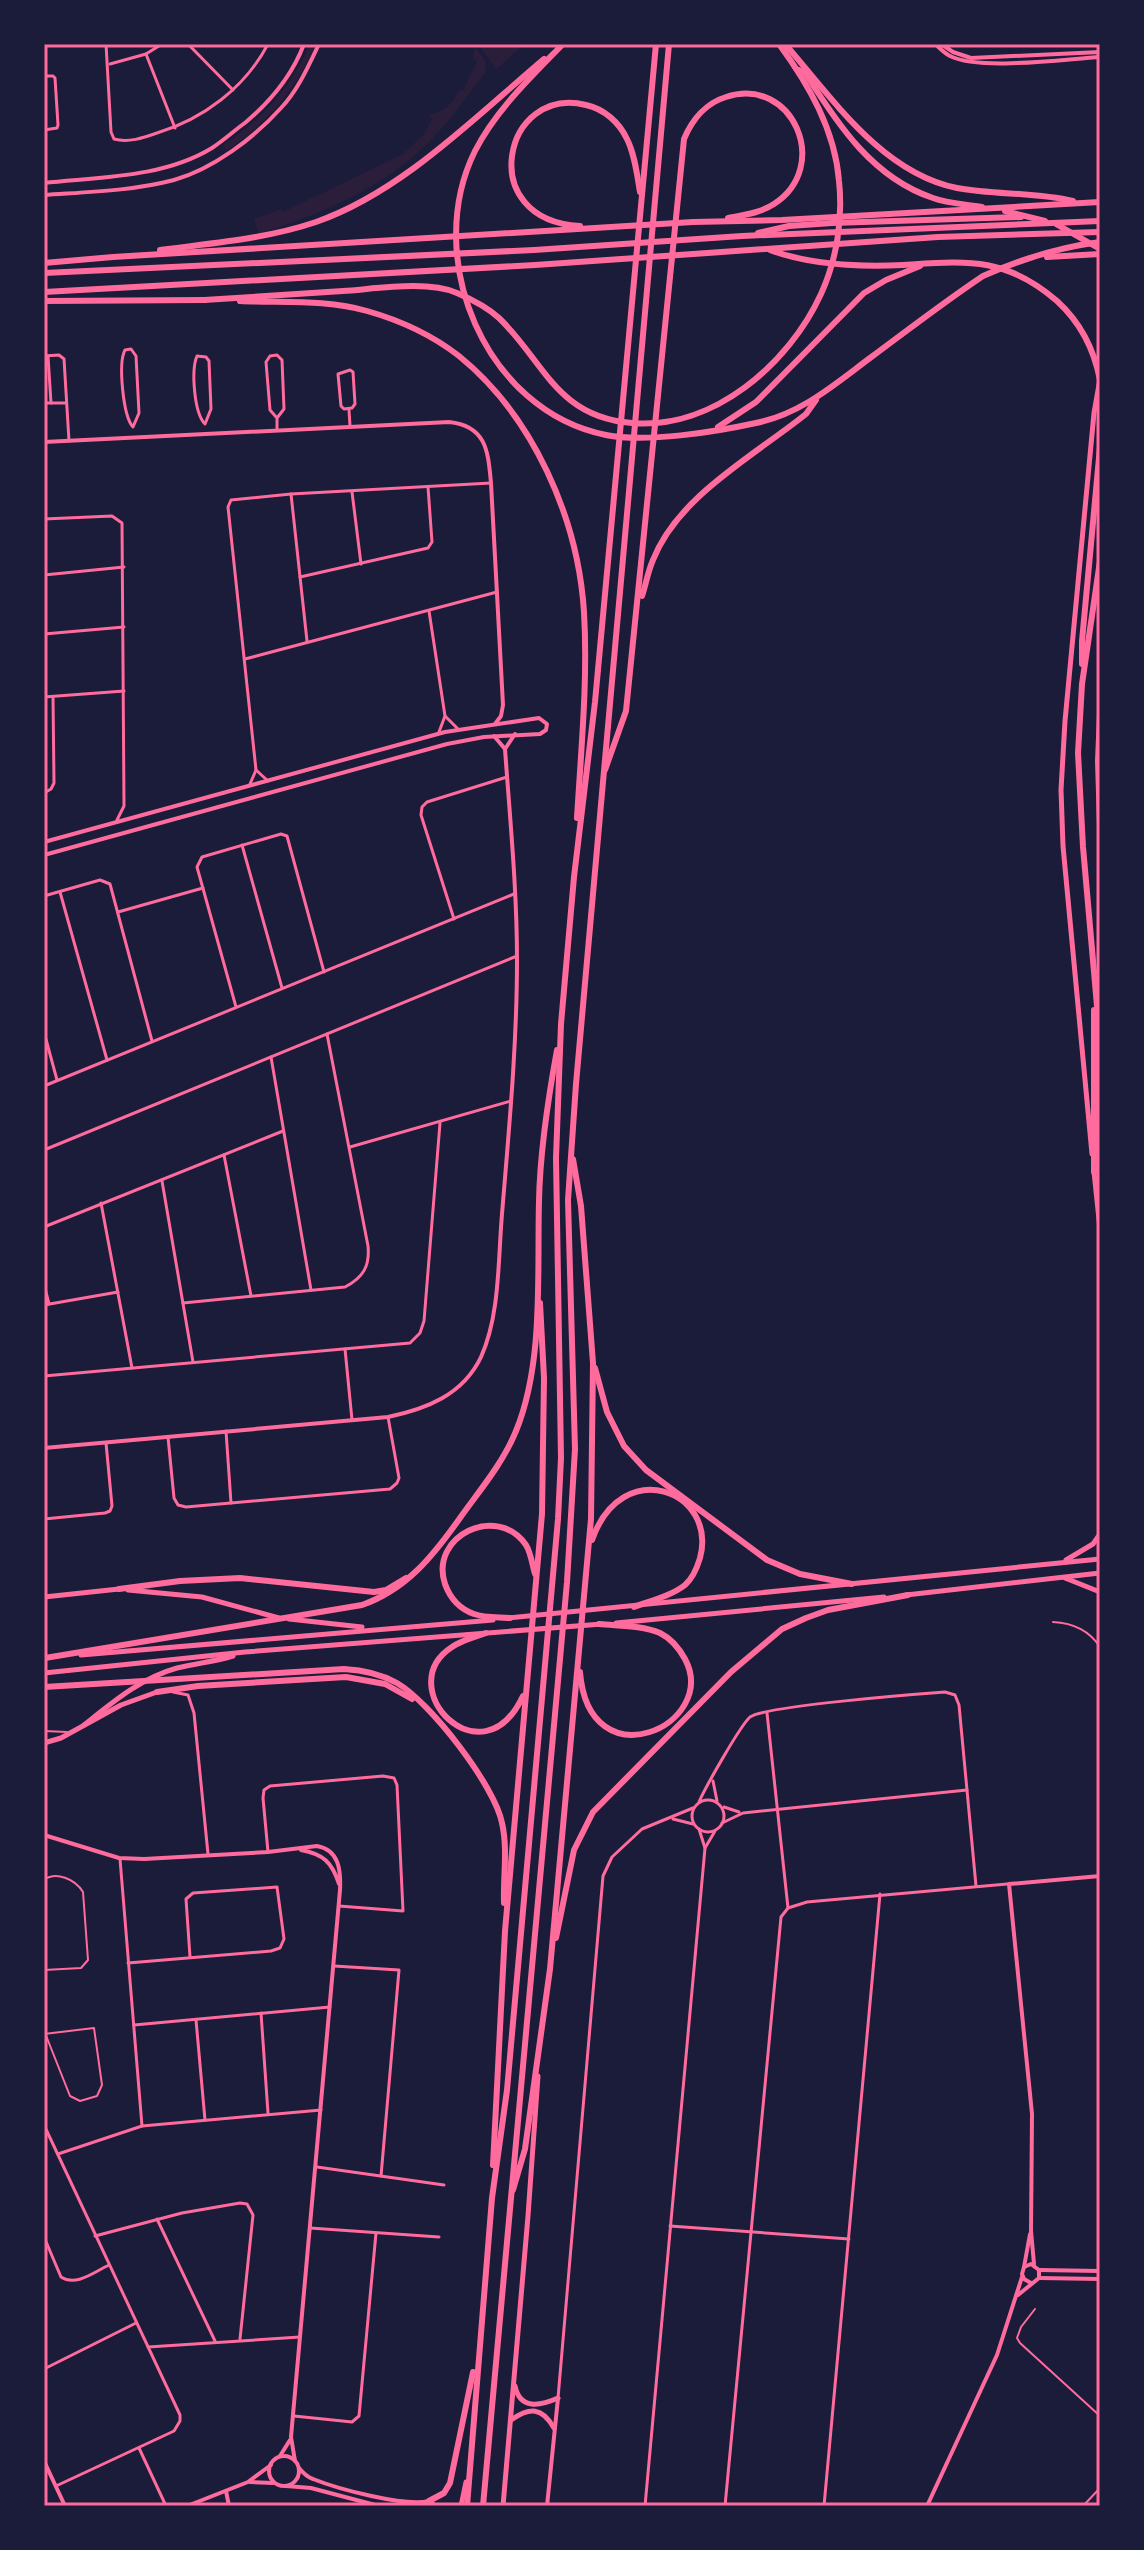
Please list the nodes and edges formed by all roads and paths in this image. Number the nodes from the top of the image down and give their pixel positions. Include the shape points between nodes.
1 (106, 44) edge
2 (162, 44) edge
3 (188, 44) edge
4 (268, 44) edge
5 (304, 44) edge
6 (319, 44) edge
7 (562, 44) edge
8 (656, 44) edge
9 (669, 44) edge
10 (782, 44) edge
11 (935, 44) edge
12 (941, 44) edge
13 (146, 54) junction
14 (1100, 54) edge
15 (109, 64) junction
16 (799, 70) junction
17 (44, 76) edge
18 (233, 90) junction
19 (175, 128) junction
20 (44, 130) edge
21 (44, 183) edge
22 (44, 195) edge
23 (642, 200) junction
24 (1077, 202) junction
25 (1100, 202) edge
26 (1029, 217) junction
27 (1100, 221) edge
28 (708, 222) junction
29 (607, 228) junction
30 (1100, 232) edge
31 (742, 236) junction
32 (1100, 242) edge
33 (766, 249) junction
34 (1100, 252) edge
35 (113, 257) junction
36 (1036, 258) junction
37 (931, 262) junction
38 (44, 263) edge
39 (44, 273) edge
40 (44, 292) edge
41 (204, 300) junction
42 (44, 301) edge
43 (46, 356) edge
44 (1100, 379) edge
45 (816, 398) junction
46 (44, 403) edge
47 (51, 403) junction
48 (66, 403) junction
49 (349, 409) junction
50 (277, 418) junction
51 (205, 424) junction
52 (350, 426) junction
53 (133, 427) junction
54 (715, 429) junction
55 (277, 431) junction
56 (206, 435) junction
57 (134, 438) junction
58 (69, 441) junction
59 (44, 442) edge
60 (1100, 447) edge
61 (491, 483) junction
62 (428, 487) junction
63 (351, 491) junction
64 (291, 494) junction
65 (44, 519) edge
66 (1100, 561) edge
67 (361, 564) junction
68 (124, 567) junction
69 (44, 575) edge
70 (300, 577) junction
71 (497, 592) junction
72 (429, 611) junction
73 (637, 615) junction
74 (124, 627) junction
75 (44, 634) edge
76 (307, 643) junction
77 (245, 660) junction
78 (1082, 684) junction
79 (124, 691) junction
80 (44, 697) edge
81 (53, 697) junction
82 (503, 705) junction
83 (1100, 713) edge
84 (445, 716) junction
85 (515, 722) junction
86 (493, 725) junction
87 (459, 730) junction
88 (437, 734) junction
89 (515, 734) junction
90 (494, 736) junction
91 (53, 743) junction
92 (44, 744) edge
93 (505, 749) junction
94 (256, 770) junction
95 (507, 777) junction
96 (602, 778) junction
97 (268, 781) junction
98 (249, 786) junction
99 (44, 793) edge
100 (124, 806) junction
101 (134, 817) junction
102 (115, 823) junction
103 (1100, 826) edge
104 (44, 842) edge
105 (242, 845) junction
106 (44, 855) edge
107 (574, 877) junction
108 (203, 888) junction
109 (60, 892) junction
110 (514, 894) junction
111 (44, 896) edge
112 (118, 912) junction
113 (454, 919) junction
114 (517, 956) junction
115 (324, 972) junction
116 (1094, 983) junction
117 (282, 989) junction
118 (236, 1007) junction
119 (561, 1024) junction
120 (44, 1032) edge
121 (327, 1034) junction
122 (1100, 1040) edge
123 (153, 1041) junction
124 (271, 1057) junction
125 (107, 1060) junction
126 (57, 1080) junction
127 (44, 1086) edge
128 (511, 1101) junction
129 (440, 1123) junction
130 (283, 1131) junction
131 (349, 1148) junction
132 (572, 1148) junction
133 (44, 1150) edge
134 (224, 1155) junction
135 (1094, 1172) junction
136 (162, 1181) junction
137 (101, 1203) junction
138 (44, 1227) edge
139 (1100, 1229) edge
140 (538, 1255) junction
141 (44, 1284) edge
142 (311, 1290) junction
143 (118, 1292) junction
144 (251, 1296) junction
145 (183, 1303) junction
146 (46, 1304) edge
147 (345, 1349) junction
148 (193, 1363) junction
149 (593, 1363) junction
150 (132, 1368) junction
151 (44, 1376) edge
152 (388, 1417) junction
153 (352, 1420) junction
154 (226, 1431) junction
155 (168, 1437) junction
156 (106, 1443) junction
157 (44, 1448) edge
158 (231, 1503) junction
159 (44, 1519) edge
160 (1100, 1534) edge
161 (589, 1551) junction
162 (1100, 1559) edge
163 (1062, 1563) junction
164 (419, 1569) junction
165 (1100, 1573) edge
166 (1060, 1577) junction
167 (852, 1584) junction
168 (536, 1585) junction
169 (119, 1589) junction
170 (1100, 1592) edge
171 (908, 1595) junction
172 (44, 1597) edge
173 (634, 1607) junction
174 (510, 1618) junction
175 (1053, 1622) dead end
176 (599, 1624) junction
177 (383, 1628) junction
178 (486, 1633) junction
179 (1100, 1647) edge
180 (245, 1652) junction
181 (579, 1657) junction
182 (44, 1658) edge
183 (45, 1673) edge
184 (44, 1687) edge
185 (157, 1692) junction
186 (525, 1693) junction
187 (427, 1709) junction
188 (767, 1711) junction
189 (84, 1725) junction
190 (44, 1731) edge
191 (72, 1732) junction
192 (44, 1743) edge
193 (714, 1777) junction
194 (967, 1790) junction
195 (699, 1802) junction
196 (719, 1804) junction
197 (693, 1808) junction
198 (777, 1809) junction
199 (743, 1813) junction
200 (669, 1818) junction
201 (722, 1823) junction
202 (694, 1825) junction
203 (699, 1829) junction
204 (716, 1830) junction
205 (44, 1835) edge
206 (705, 1848) junction
207 (268, 1852) junction
208 (209, 1857) junction
209 (119, 1858) junction
210 (1100, 1876) edge
211 (44, 1880) edge
212 (1009, 1884) junction
213 (976, 1886) junction
214 (880, 1894) junction
215 (339, 1906) junction
216 (788, 1908) junction
217 (505, 1931) junction
218 (190, 1957) junction
219 (128, 1963) junction
220 (334, 1966) junction
221 (550, 1969) junction
222 (44, 1970) edge
223 (330, 2007) junction
224 (261, 2013) junction
225 (196, 2019) junction
226 (134, 2025) junction
227 (45, 2034) edge
228 (540, 2037) junction
229 (321, 2110) junction
230 (268, 2114) junction
231 (205, 2120) junction
232 (44, 2125) edge
233 (142, 2126) junction
234 (52, 2142) junction
235 (44, 2145) edge
236 (57, 2154) junction
237 (315, 2167) junction
238 (381, 2176) junction
239 (444, 2185) dead end
240 (492, 2198) junction
241 (509, 2203) junction
242 (157, 2219) junction
243 (670, 2226) junction
244 (310, 2228) junction
245 (751, 2231) junction
246 (1031, 2231) junction
247 (376, 2233) junction
248 (95, 2236) junction
249 (44, 2237) edge
250 (439, 2237) dead end
251 (849, 2239) junction
252 (1034, 2264) junction
253 (109, 2265) junction
254 (1024, 2267) junction
255 (1039, 2270) junction
256 (1100, 2271) edge
257 (1022, 2277) junction
258 (1039, 2278) junction
259 (1100, 2279) edge
260 (1031, 2283) junction
261 (1018, 2295) junction
262 (1035, 2309) dead end
263 (136, 2323) junction
264 (300, 2337) junction
265 (240, 2339) junction
266 (215, 2341) junction
267 (479, 2341) junction
268 (147, 2347) junction
269 (44, 2369) edge
270 (514, 2381) junction
271 (558, 2398) junction
272 (293, 2416) junction
273 (1100, 2416) edge
274 (510, 2421) junction
275 (554, 2428) junction
276 (291, 2437) junction
277 (138, 2446) junction
278 (279, 2457) junction
279 (44, 2461) edge
280 (295, 2461) junction
281 (271, 2465) junction
282 (299, 2468) junction
283 (469, 2474) junction
284 (248, 2482) junction
285 (277, 2484) junction
286 (56, 2486) junction
287 (286, 2486) junction
288 (1100, 2488) edge
289 (226, 2491) junction
290 (433, 2504) edge
291 (65, 2506) edge
292 (166, 2506) edge
293 (187, 2506) edge
294 (229, 2506) edge
295 (379, 2506) edge
296 (461, 2506) edge
297 (467, 2506) edge
298 (483, 2506) edge
299 (503, 2506) edge
300 (547, 2506) edge
301 (645, 2506) edge
302 (725, 2506) edge
303 (824, 2506) edge
304 (927, 2506) edge
305 (1083, 2506) edge

1 - 15 street
2 - 13 street
3 - 18 street
4 - 18 street
5 - 21 street via 279,90 211,148 154,170
6 - 22 street via 281,108 224,156 175,179
7 - 35 highway via 410,171 346,209 287,231
7 - 54 highway via 488,128 463,180 457,208 458,275 479,333 513,380 563,420 604,435 641,439
8 - 23 highway
9 - 96 highway
10 - 16 highway
10 - 24 highway via 863,132 916,171 954,187
11 - 14 street via 968,62
12 - 14 street via 961,55 985,58
13 - 15 street
13 - 19 street
15 - 19 street via 114,139 144,138
16 - 26 highway via 883,172 933,198
16 - 41 highway via 823,115 839,179 838,230 826,280 809,316 773,362 750,383 696,414 647,424 593,413 549,382 496,315 455,292 390,288
17 - 20 street via 55,78 58,125
18 - 19 street
23 - 29 highway via 631,149 609,116 582,103 539,112 512,151 513,182 520,195 552,222
23 - 107 highway
24 - 25 highway
24 - 28 highway
26 - 31 highway via 808,224
26 - 34 highway via 1070,230
27 - 31 highway
28 - 29 highway
28 - 73 highway via 766,208 796,179 801,135 775,102 739,93 721,99 703,110 684,139
29 - 35 highway
30 - 33 highway
31 - 39 highway
32 - 36 highway
33 - 37 highway via 831,262
33 - 40 highway
34 - 36 highway
35 - 38 highway
36 - 45 highway via 983,276
37 - 44 highway via 971,262 1015,273 1053,298 1091,346
37 - 54 highway via 864,293 756,402
41 - 42 highway
41 - 107 highway via 321,304 396,321 460,357 528,438 570,530 584,609
43 - 47 street
43 - 48 street via 64,359
44 - 135 main road via 1061,790
45 - 54 highway via 758,423
45 - 73 highway via 806,414 680,516 652,561
46 - 47 street
47 - 48 street
48 - 58 street
49 - 49 street via 355,404 350,370 338,374 341,406
49 - 52 street
50 - 50 street via 284,409 282,360 277,355 266,362 270,410
50 - 55 street
51 - 51 street via 211,409 209,361 197,356 197,412
51 - 56 street
52 - 55 street
52 - 61 street via 463,424 484,444
53 - 53 street via 139,413 136,356 131,349 121,358 125,414
53 - 57 street
55 - 56 street
56 - 57 street
57 - 58 street
58 - 59 street
60 - 78 highway
61 - 62 street
61 - 71 street
62 - 63 street
62 - 67 street via 429,547
63 - 64 street
63 - 67 street
64 - 70 street
64 - 77 street via 235,498 228,507
65 - 68 street via 117,517 123,526
66 - 78 highway
67 - 70 street
68 - 69 street
68 - 74 street
70 - 76 street
71 - 72 street
71 - 82 street
72 - 76 street
72 - 84 street
73 - 96 highway via 626,711
74 - 75 street
74 - 79 street
76 - 77 street
77 - 94 street
78 - 116 highway via 1078,777
79 - 81 street
79 - 100 street
80 - 81 street
81 - 91 street
82 - 85 street
82 - 86 street
83 - 103 highway
84 - 87 street
84 - 88 street
85 - 86 street
85 - 89 street via 539,718 547,727 540,734
86 - 87 street
87 - 88 street
88 - 97 street
89 - 90 street
89 - 93 street
90 - 93 street
90 - 106 street via 447,744
91 - 92 street
91 - 99 street via 54,783
93 - 95 street
94 - 97 street
94 - 98 street
95 - 110 street
95 - 113 street via 422,807
96 - 132 highway
97 - 98 street
98 - 101 street
100 - 101 street
100 - 102 street
101 - 102 street
102 - 104 street
105 - 108 street via 200,858
105 - 115 street via 281,834 289,838
105 - 117 street
107 - 119 highway
108 - 112 street
108 - 118 street
109 - 111 street
109 - 112 street via 105,880
109 - 125 street
110 - 113 street
110 - 114 street
112 - 123 street
113 - 115 street
114 - 121 street
114 - 128 street
115 - 117 street
116 - 122 highway
116 - 135 highway
117 - 118 street
118 - 123 street
119 - 140 highway via 542,1151
119 - 240 highway via 556,1158 561,1458 507,2090
120 - 126 street
121 - 124 street
121 - 131 street
123 - 125 street
124 - 130 street
124 - 133 street
125 - 126 street
126 - 127 street
128 - 129 street
128 - 152 street via 492,1318 480,1359 437,1403
129 - 131 street
129 - 147 street via 420,1333 403,1345
130 - 134 street
130 - 142 street
131 - 142 street via 368,1246 367,1266 345,1287
132 - 149 highway
132 - 241 highway via 568,1200 575,1449
134 - 136 street
134 - 144 street
135 - 139 main road
136 - 137 street
136 - 145 street
137 - 138 street
137 - 143 street
140 - 164 highway via 531,1370 516,1431 489,1478
140 - 168 highway via 544,1378
141 - 146 street
142 - 144 street
143 - 146 street
143 - 150 street
144 - 145 street
145 - 148 street
147 - 148 street
147 - 153 street
148 - 150 street
149 - 161 highway
149 - 167 highway via 607,1412 624,1446 646,1470 767,1560 800,1574
150 - 151 street
152 - 153 street
152 - 158 street via 399,1478 390,1489
153 - 154 street
154 - 155 street
154 - 158 street
155 - 156 street
155 - 158 street via 176,1503
156 - 157 street
156 - 159 street via 110,1511
160 - 163 main road
161 - 173 highway via 602,1516 628,1493 670,1493 689,1508 702,1542 694,1575 674,1592
161 - 181 highway
162 - 163 main road
163 - 167 main road
164 - 169 highway via 374,1592 240,1578
164 - 182 highway via 377,1600
165 - 166 main road
166 - 170 main road
166 - 171 main road
167 - 173 main road
168 - 174 highway via 530,1552 509,1530 478,1527 451,1545 443,1578 453,1601 471,1614
168 - 186 highway
169 - 172 main road
169 - 177 main road via 202,1597 283,1619
171 - 176 main road
171 - 221 highway via 828,1610 782,1629 731,1672 593,1812 574,1850
173 - 174 main road
174 - 177 main road
175 - 179 street via 1078,1626
176 - 178 main road
176 - 181 highway via 646,1629 672,1640 689,1676 679,1713 661,1730 635,1735 606,1727 582,1695
177 - 182 main road
178 - 180 main road
178 - 186 highway via 452,1647 438,1662 432,1694 441,1712 459,1728 483,1732 502,1725
180 - 183 main road
180 - 189 main road via 157,1675
181 - 221 highway
184 - 187 highway via 354,1670 378,1674
185 - 187 highway via 357,1677 385,1684
185 - 189 main road
185 - 208 street via 181,1693 191,1700
186 - 217 highway
187 - 217 highway via 480,1775 498,1807 503,1824
188 - 193 street via 744,1724
188 - 194 street via 955,1695
188 - 198 street
189 - 191 main road
190 - 191 street
191 - 192 main road
193 - 195 street
193 - 196 street
194 - 198 street
194 - 213 street
195 - 196 street
195 - 197 street
196 - 199 street
196 - 201 street
197 - 200 street
197 - 202 street
198 - 199 street
198 - 216 street
199 - 201 street
200 - 202 street
200 - 271 street via 642,1829 612,1857 603,1876
201 - 204 street
202 - 203 street
203 - 204 street
203 - 206 street
204 - 206 street
205 - 209 street
206 - 243 street
207 - 208 street
207 - 215 street via 317,1846 330,1850 339,1866
207 - 215 street via 263,1798 270,1786 394,1778 403,1911
208 - 209 street
209 - 219 street
210 - 212 street
211 - 222 street via 71,1879 83,1892 88,1960 81,1968
212 - 213 street
212 - 246 street via 1032,2114
213 - 214 street
214 - 216 street
214 - 251 street
215 - 220 street
216 - 245 street via 779,1925
217 - 240 highway
218 - 218 street via 280,1948 284,1939 277,1887 193,1893 186,1899
218 - 219 street
219 - 226 street
220 - 223 street
220 - 238 street via 399,1970
221 - 228 highway
223 - 224 street
223 - 229 street
224 - 225 street
224 - 230 street
225 - 226 street
225 - 231 street
226 - 233 street
227 - 227 street via 94,2028 102,2085 97,2096 80,2101 70,2096
228 - 241 highway via 525,2149
228 - 270 main road
229 - 230 street
229 - 237 street
230 - 231 street
231 - 233 street
232 - 234 street
233 - 236 street
234 - 235 street
234 - 236 street
236 - 248 street
237 - 238 street
237 - 244 street
238 - 239 street
240 - 267 highway
241 - 298 highway
242 - 248 street
242 - 265 street via 240,2203 252,2210
242 - 266 street
243 - 245 street
243 - 301 street
244 - 247 street
244 - 264 street
245 - 251 street
245 - 302 street
246 - 252 street
246 - 254 street
247 - 250 street
247 - 272 street via 359,2416 352,2422
248 - 253 street
249 - 253 street via 67,2281
251 - 303 street
252 - 254 street
252 - 255 street
253 - 263 street
254 - 257 street
255 - 256 street
255 - 258 street
257 - 260 street
257 - 261 street
258 - 259 street
258 - 260 street
260 - 261 street
261 - 304 street via 997,2355
262 - 273 street via 1021,2327 1020,2343
263 - 268 street
263 - 269 street
264 - 265 street
264 - 272 street
265 - 266 street
266 - 268 street
267 - 283 highway
267 - 290 highway via 450,2483
268 - 277 street via 180,2421 174,2431
270 - 271 main road via 518,2396 528,2404
270 - 274 main road
271 - 275 street
272 - 276 street
274 - 275 main road via 532,2409 543,2413
274 - 299 main road
275 - 300 street
276 - 278 street
276 - 280 street
277 - 286 street
277 - 292 street
278 - 280 street
278 - 281 street
279 - 286 street
280 - 282 street
281 - 284 street
281 - 285 street
282 - 287 street via 296,2480
282 - 290 street via 313,2480
283 - 296 main road
283 - 297 highway
284 - 285 street
284 - 289 street
285 - 287 street
286 - 291 street
287 - 295 street
288 - 305 street
289 - 293 street
289 - 294 street

